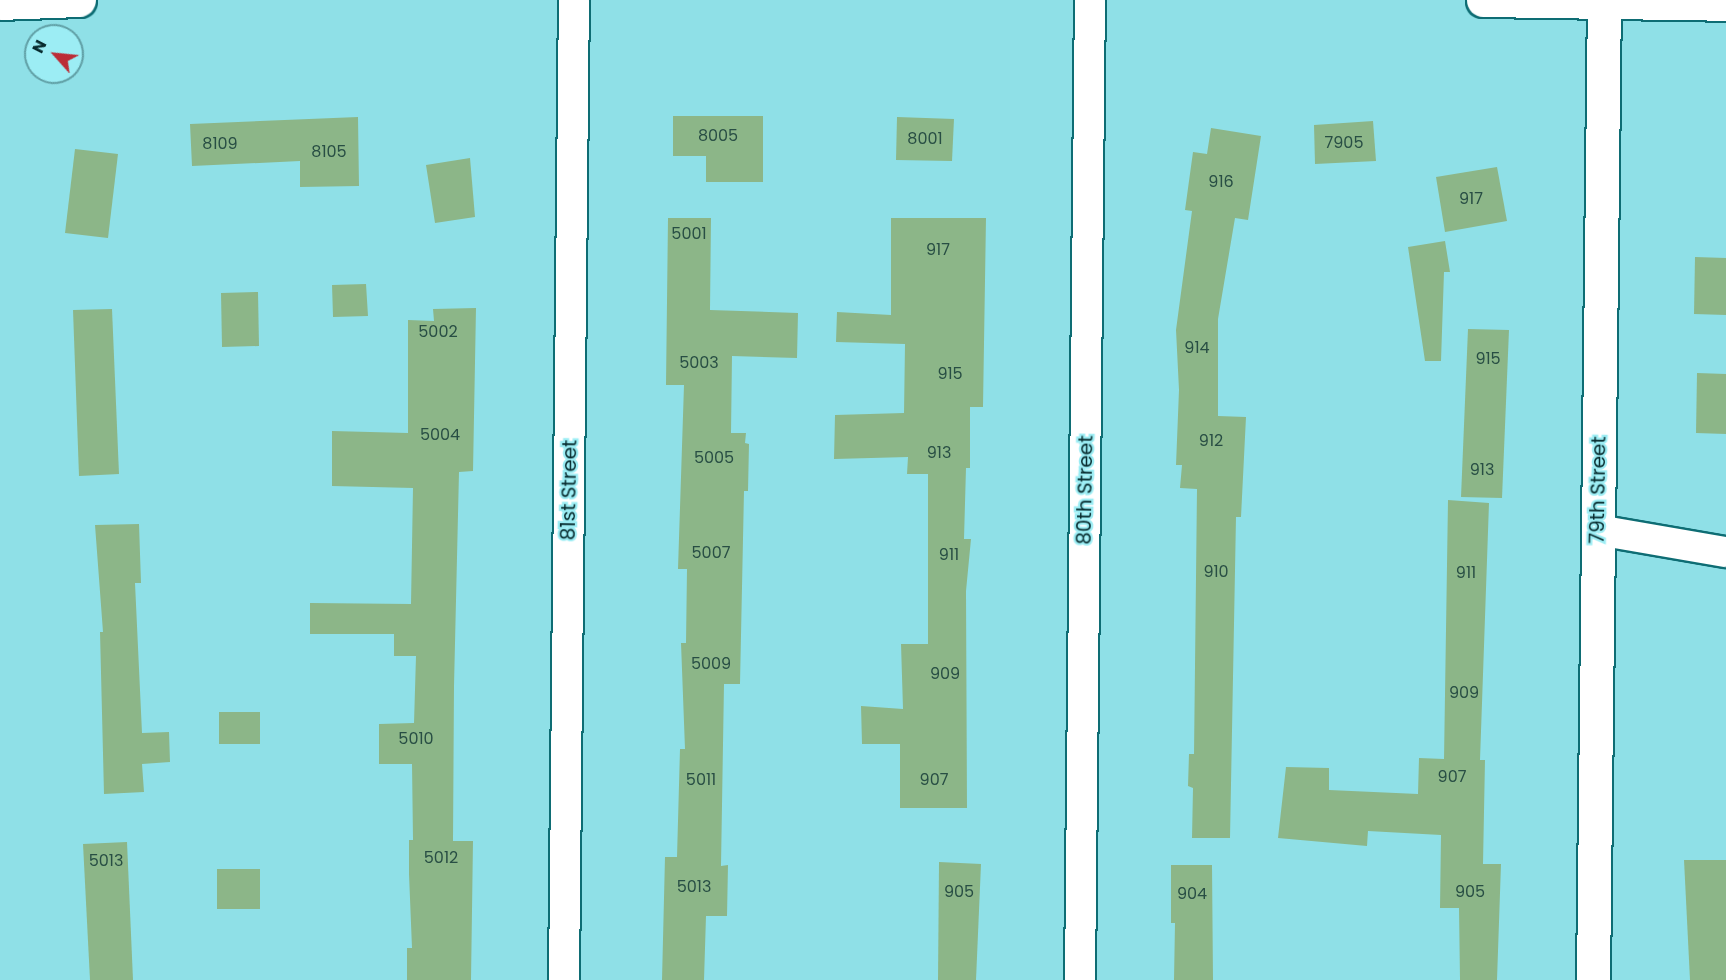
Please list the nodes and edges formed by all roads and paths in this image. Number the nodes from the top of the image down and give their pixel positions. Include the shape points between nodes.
1 (79, 0) edge
2 (574, 0) edge
3 (1090, 0) edge
4 (1483, 0) edge
5 (1604, 1) edge
6 (0, 3) edge
7 (1726, 3) edge
8 (1598, 530) junction
9 (1726, 552) edge
10 (564, 980) edge
11 (1080, 980) edge
12 (1593, 980) edge

1 - 6 street
2 - 10 street, 81st Street
3 - 11 street, 80th Street
4 - 5 street
5 - 7 street
5 - 8 street, 79th Street
8 - 9 street
8 - 12 street, 79th Street

